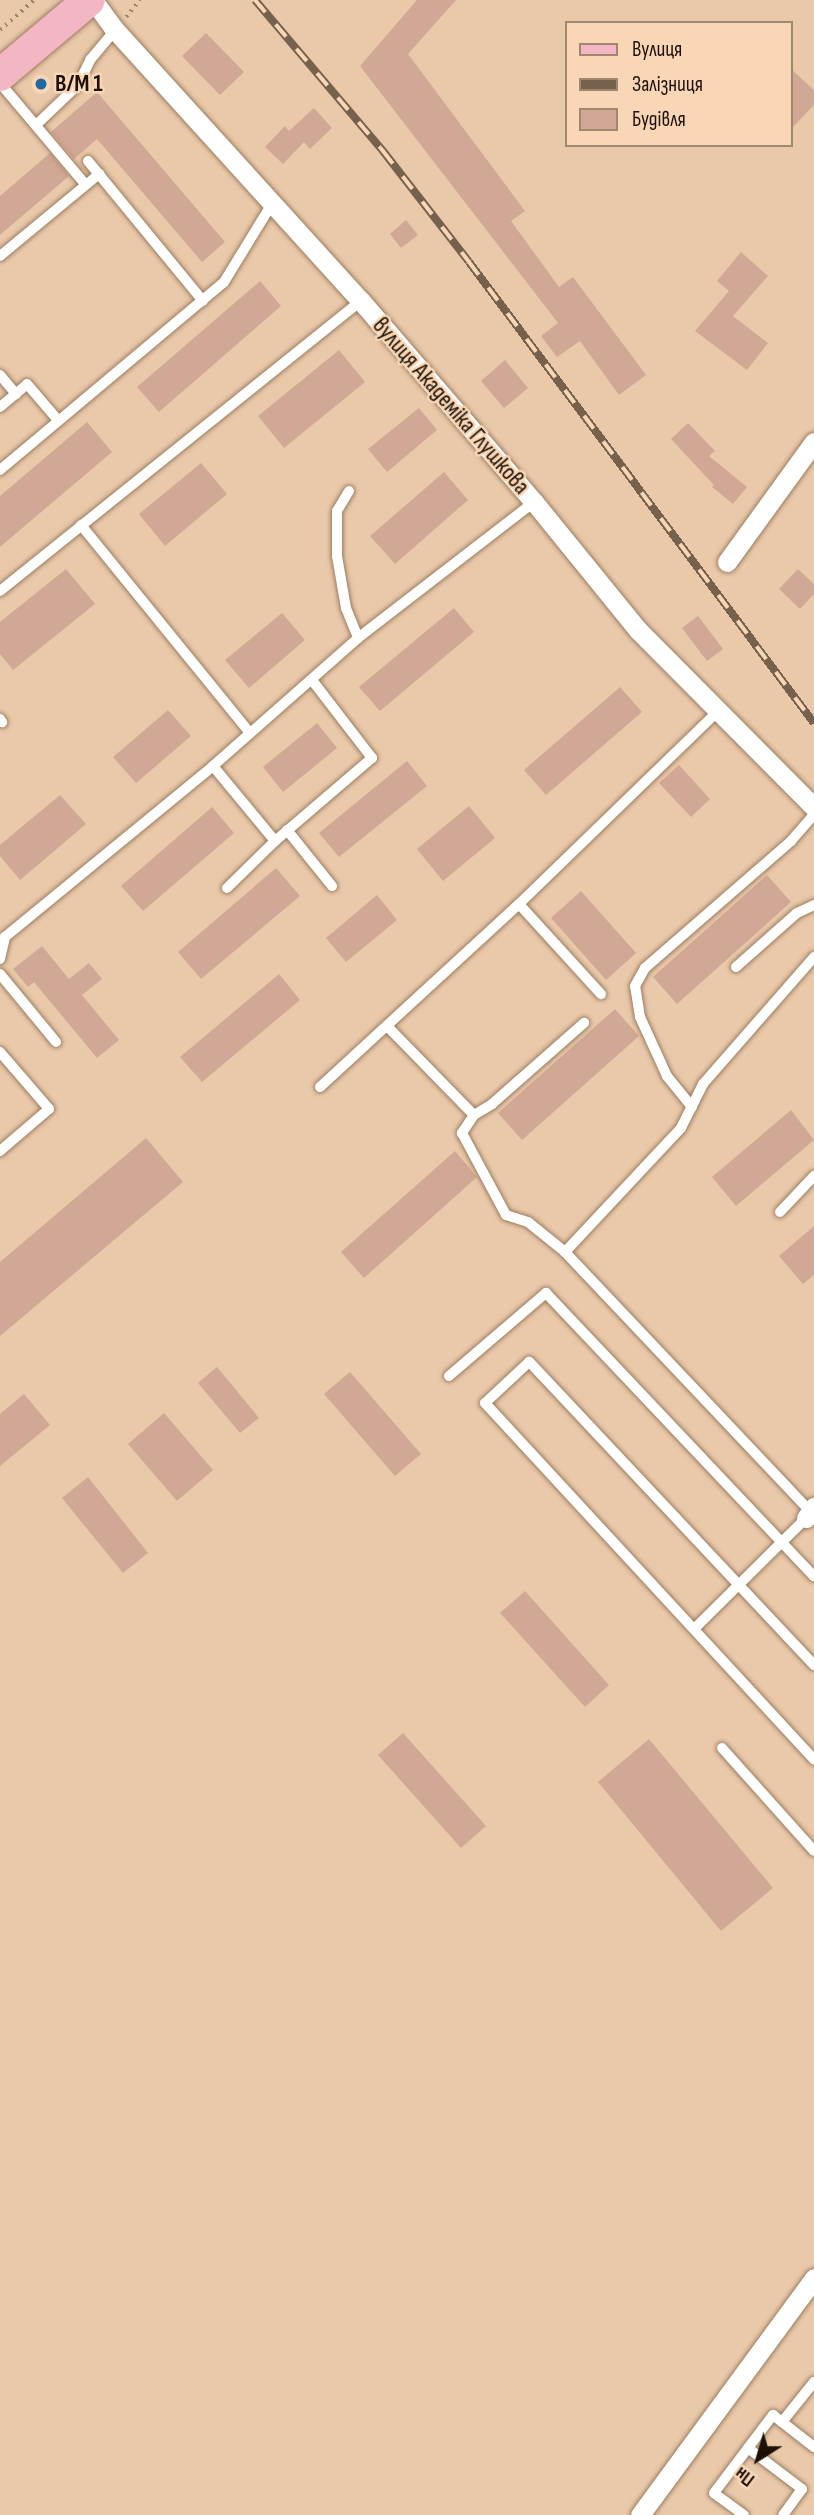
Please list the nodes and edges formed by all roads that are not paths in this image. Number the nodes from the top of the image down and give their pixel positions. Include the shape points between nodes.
1 (91, 0) edge
2 (115, 30) junction
3 (0, 75) edge
4 (0, 83) edge
5 (36, 125) junction
6 (88, 162) dead end
7 (99, 174) junction
8 (86, 185) junction
9 (273, 201) junction
10 (0, 256) edge
11 (203, 301) junction
12 (361, 301) junction
13 (0, 375) edge
14 (16, 394) junction
15 (0, 407) edge
16 (58, 420) junction
17 (814, 442) edge
18 (0, 470) edge
19 (349, 491) dead end
20 (534, 502) junction
21 (81, 525) junction
22 (727, 562) dead end
23 (0, 591) edge
24 (359, 638) junction
25 (312, 680) junction
26 (718, 711) junction
27 (250, 733) junction
28 (213, 765) junction
29 (814, 807) edge
30 (814, 815) edge
31 (287, 830) junction
32 (275, 841) junction
33 (332, 886) dead end
34 (228, 888) dead end
35 (519, 904) junction
36 (814, 905) edge
37 (814, 957) edge
38 (0, 959) edge
39 (736, 967) dead end
40 (0, 974) edge
41 (601, 994) dead end
42 (584, 1023) dead end
43 (387, 1026) junction
44 (56, 1042) dead end
45 (0, 1052) edge
46 (320, 1087) dead end
47 (692, 1107) junction
48 (474, 1115) junction
49 (0, 1151) edge
50 (814, 1177) edge
51 (780, 1212) dead end
52 (565, 1252) junction
53 (449, 1376) dead end
54 (811, 1513) edge
55 (783, 1543) junction
56 (814, 1576) edge
57 (739, 1585) junction
58 (694, 1629) junction
59 (814, 1665) edge
60 (722, 1748) dead end
61 (814, 1759) edge
62 (814, 1851) edge
63 (814, 2278) edge
64 (814, 2382) edge
65 (782, 2422) junction
66 (814, 2447) edge
67 (748, 2448) junction
68 (640, 2515) edge
69 (744, 2515) edge
70 (783, 2515) edge

1 - 2 street, вулиця Академіка Глушкова
1 - 3 main road
2 - 5 lane via 90,60 78,85
2 - 9 street, вулиця Академіка Глушкова
4 - 5 lane
5 - 8 lane
6 - 7 lane
7 - 8 lane
7 - 11 lane
8 - 10 lane
9 - 11 lane via 224,282
9 - 12 street, вулиця Академіка Глушкова
11 - 16 lane
12 - 20 street, вулиця Академіка Глушкова
12 - 21 lane
13 - 14 lane
14 - 15 lane
14 - 16 lane via 27,384
16 - 18 lane
17 - 22 street
19 - 24 lane via 337,511 337,556 346,608
20 - 24 lane
20 - 26 street, вулиця Академіка Глушкова via 638,631
21 - 23 lane
21 - 27 lane
24 - 25 lane
25 - 27 lane
25 - 31 lane via 372,758
26 - 29 street, вулиця Академіка Глушкова
26 - 35 lane
27 - 28 lane
28 - 32 lane
28 - 38 lane via 5,937
30 - 47 lane via 791,841 645,968 635,986 640,1017 667,1076
31 - 32 lane
31 - 33 lane
32 - 34 lane
35 - 41 lane
35 - 43 lane
36 - 39 lane via 797,912
37 - 47 lane via 703,1084
40 - 44 lane
42 - 48 lane
43 - 46 lane
43 - 48 lane
45 - 49 lane via 49,1109
47 - 52 lane via 681,1128
48 - 52 lane via 462,1133 506,1215 528,1222
50 - 51 lane
52 - 54 lane
53 - 55 lane via 546,1293
54 - 55 lane
55 - 56 lane
55 - 57 lane
57 - 58 lane
57 - 58 lane via 529,1362 485,1403
57 - 59 lane
58 - 61 lane
60 - 62 lane
63 - 68 street
64 - 65 lane
65 - 66 lane
65 - 67 lane via 773,2415
67 - 69 lane via 714,2493
67 - 70 lane via 802,2489

